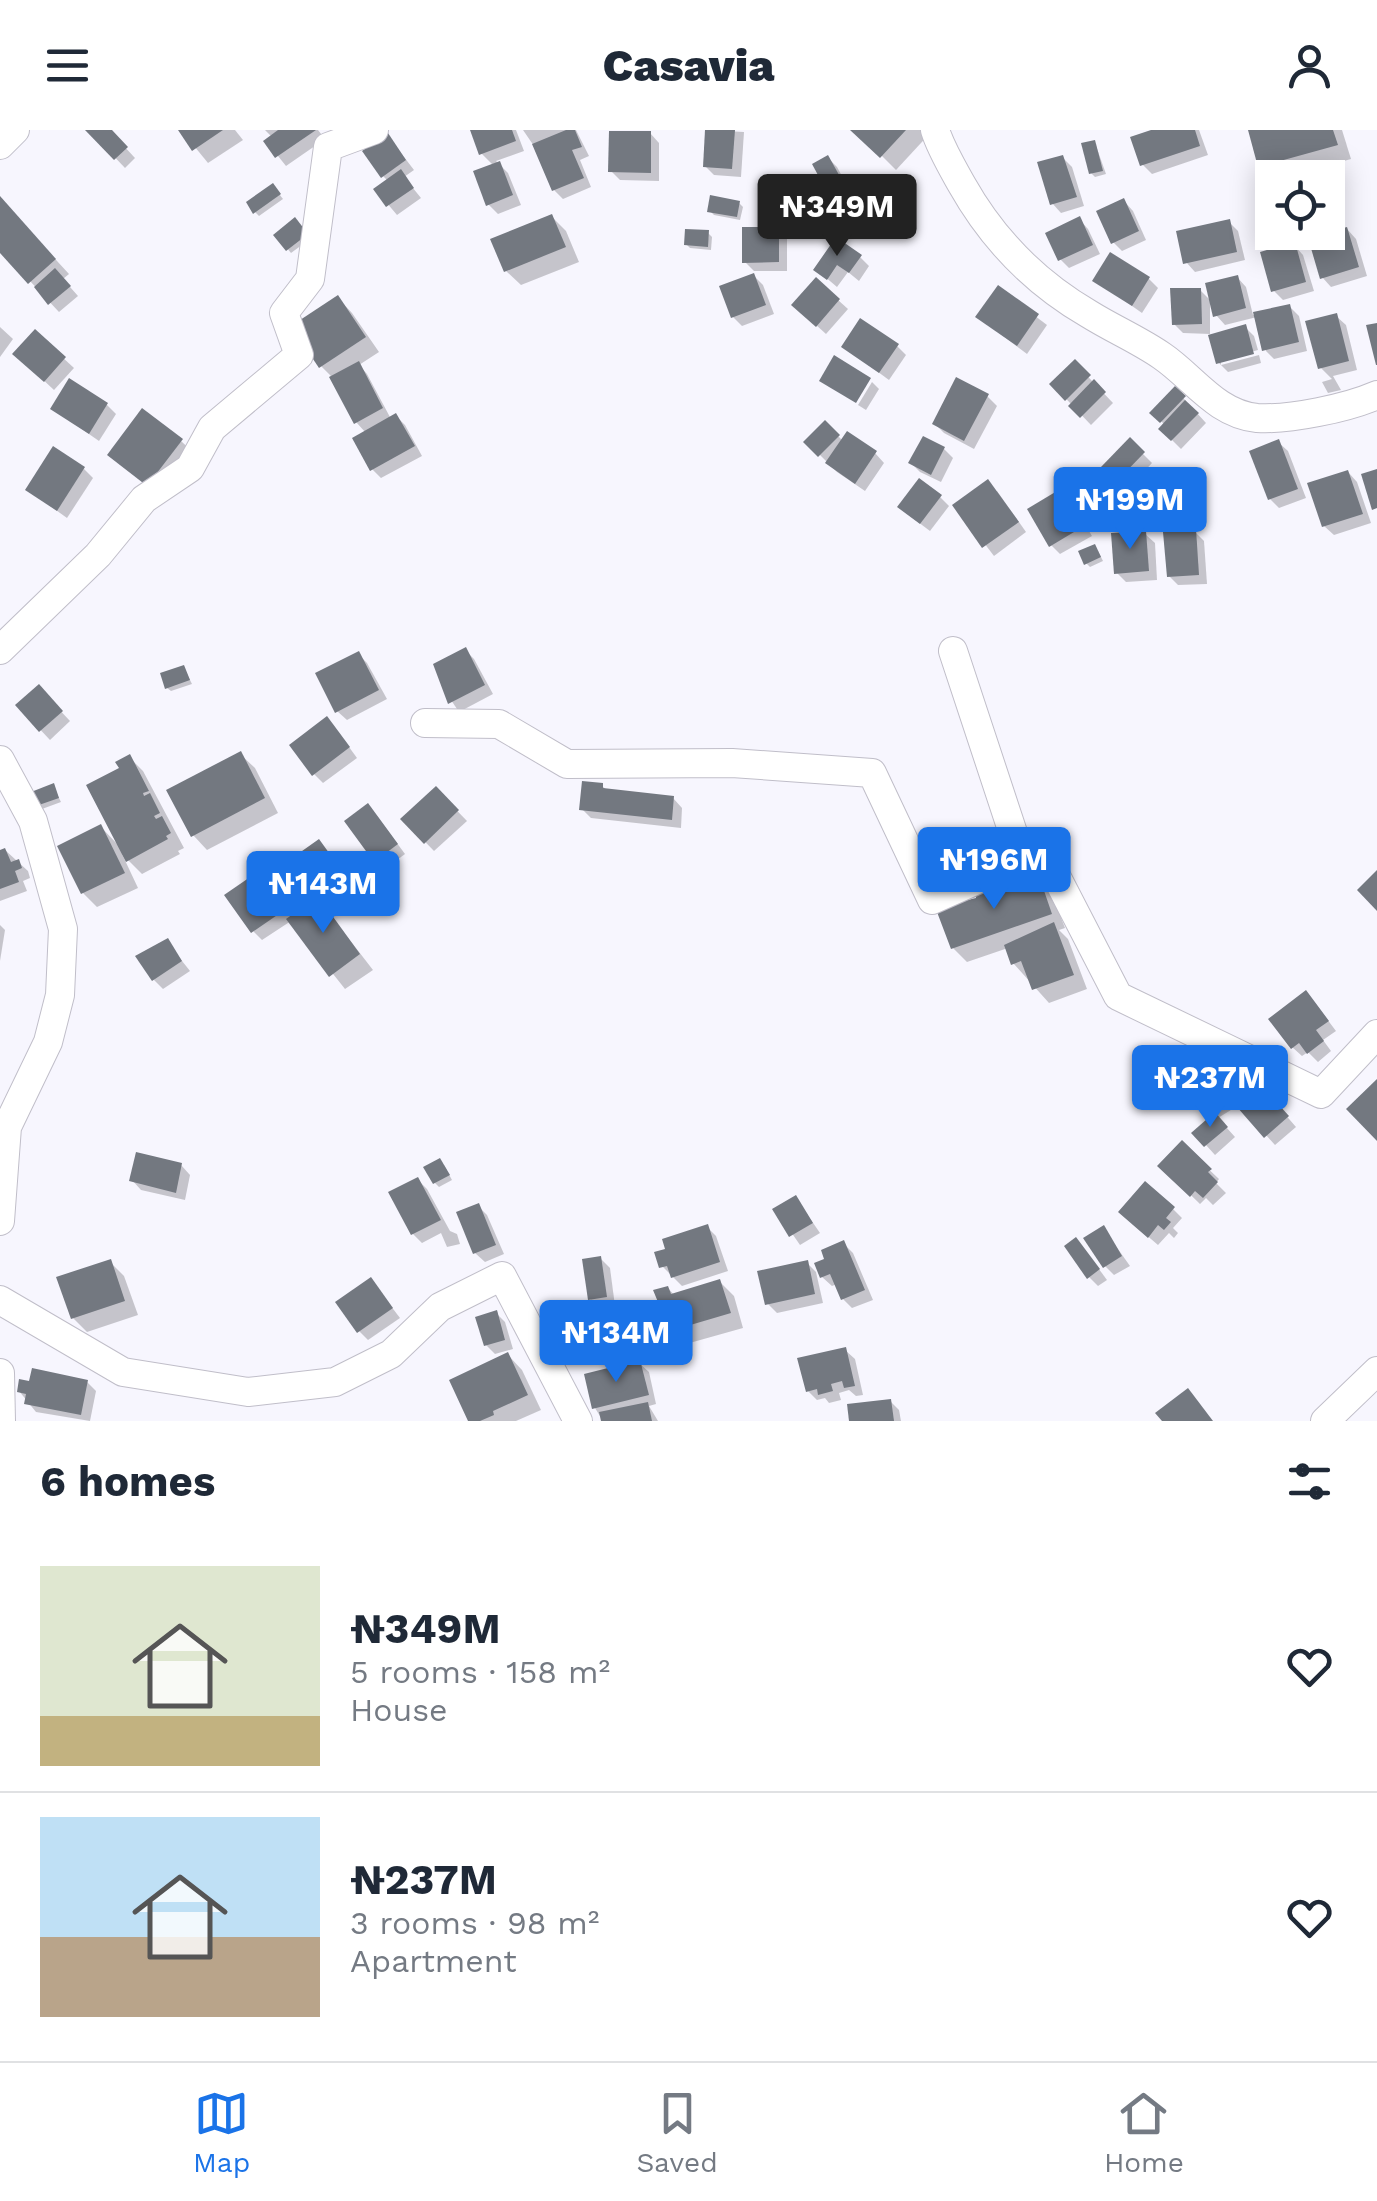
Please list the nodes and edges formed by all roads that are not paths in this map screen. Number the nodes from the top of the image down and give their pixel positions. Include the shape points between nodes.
1 (16, 130) edge
2 (374, 130) edge
3 (936, 130) edge
4 (0, 145) edge
5 (1377, 395) edge
6 (0, 650) edge
7 (952, 651) dead end
8 (425, 723) dead end
9 (0, 760) edge
10 (1022, 860) junction
11 (1377, 1034) edge
12 (0, 1221) edge
13 (0, 1300) edge
14 (1377, 1371) edge
15 (0, 1373) edge
16 (0, 1421) edge
17 (578, 1421) edge
18 (1325, 1421) edge

1 - 4 street
2 - 6 street via 328,147 310,280 284,314 300,355 212,428 190,468 144,499 98,556
3 - 5 street via 975,208 1030,274 1164,357 1231,411 1257,418 1290,415
7 - 10 street
8 - 10 street via 499,724 567,764 732,763 872,773 932,900
9 - 12 street via 33,821 63,929 60,995 48,1042 7,1128
10 - 11 street via 1054,874 1118,996 1321,1094
13 - 17 street via 123,1372 248,1392 335,1382 391,1354 440,1307 502,1276
14 - 18 street
15 - 16 street

